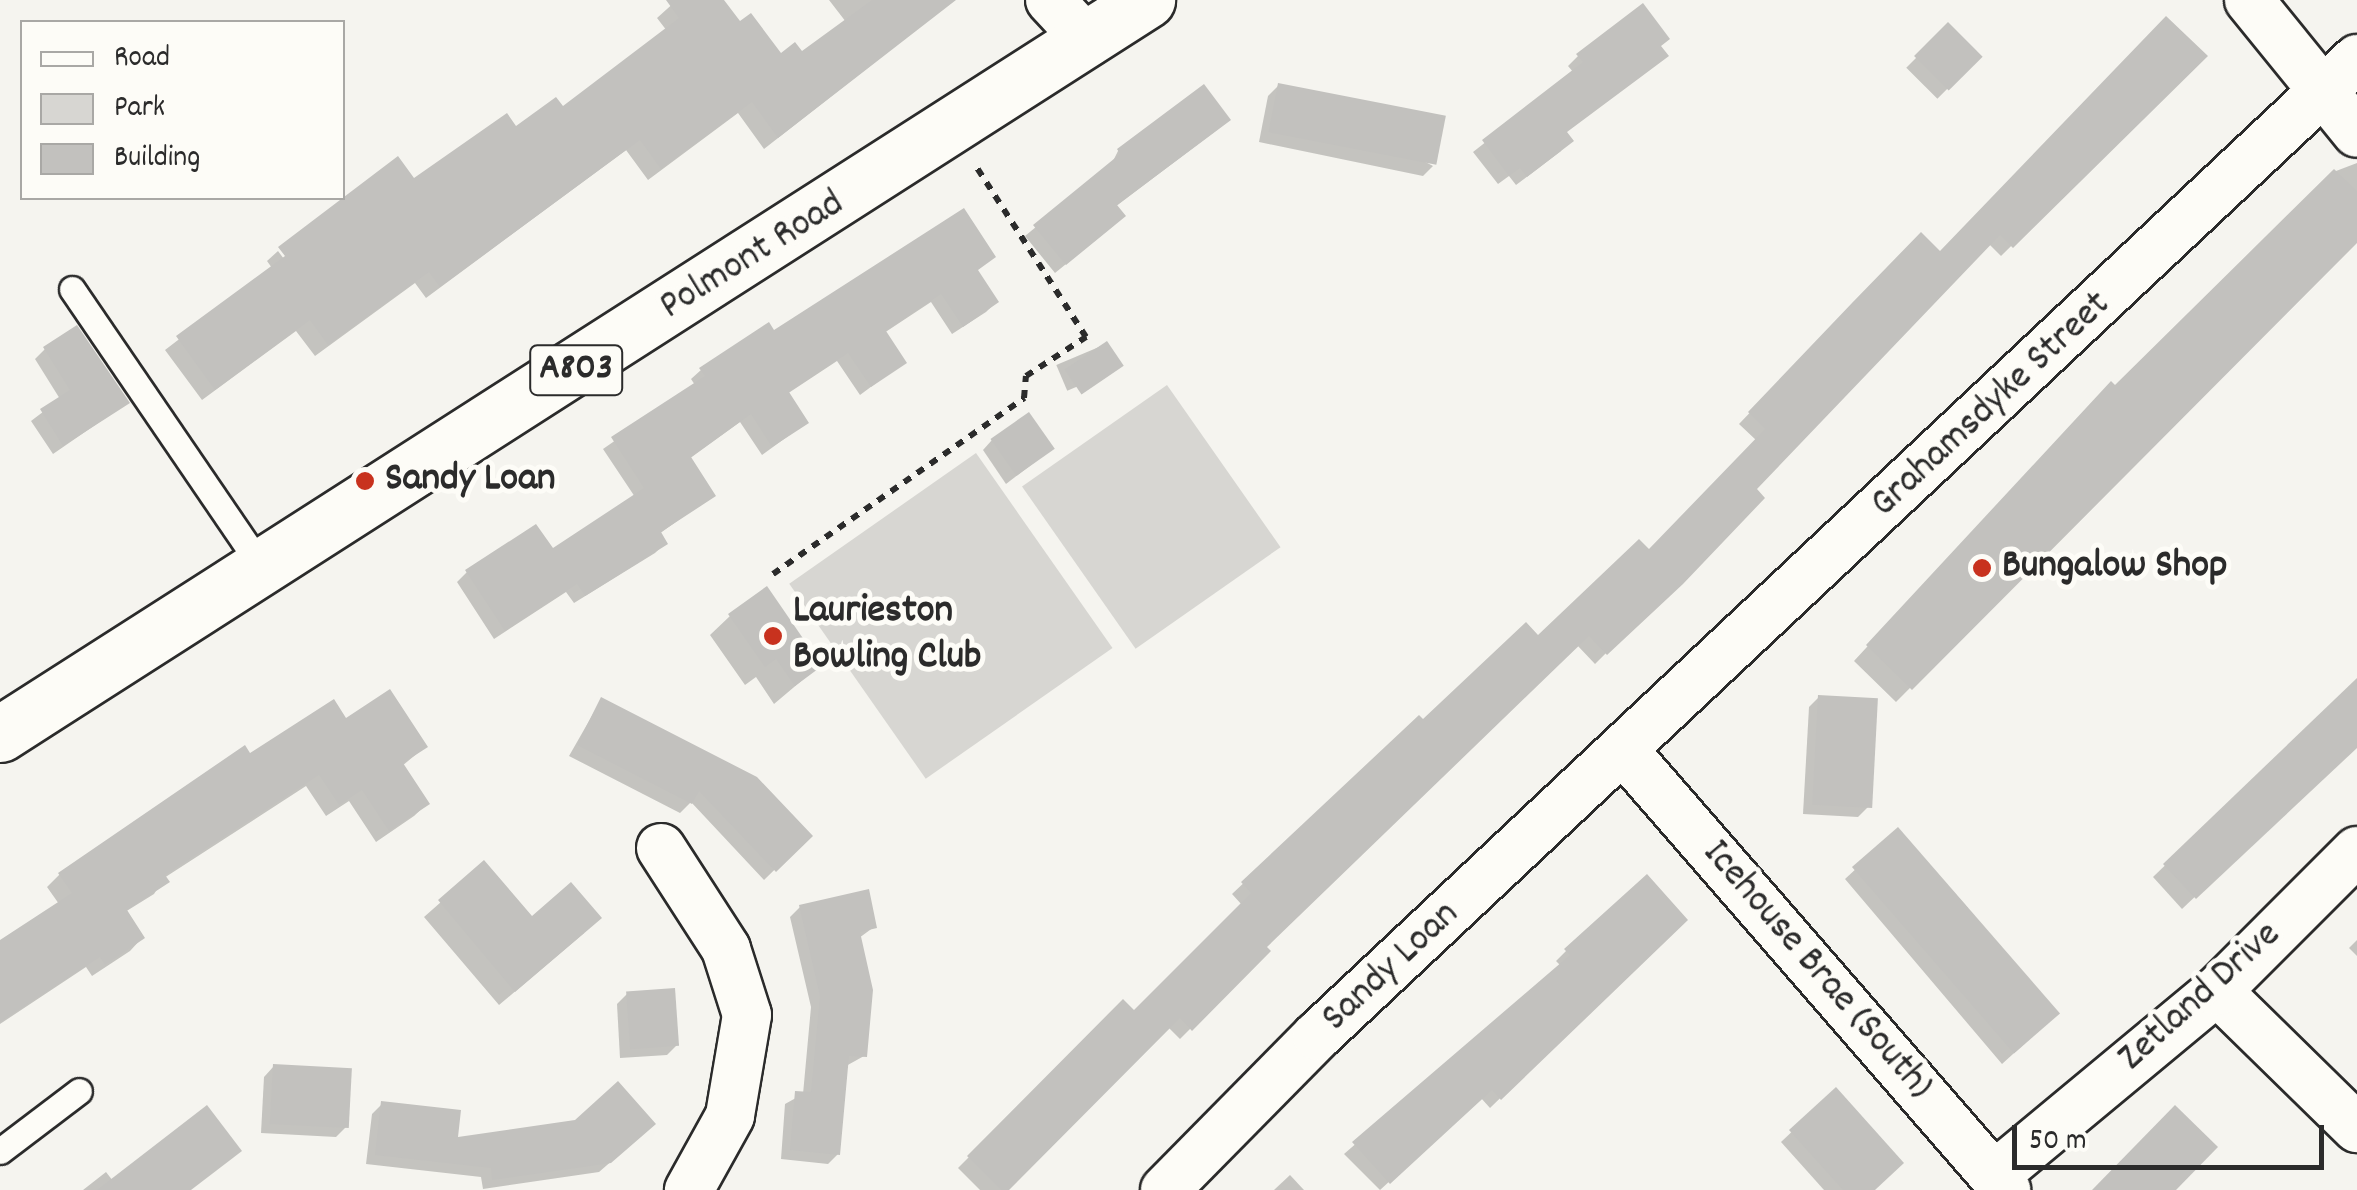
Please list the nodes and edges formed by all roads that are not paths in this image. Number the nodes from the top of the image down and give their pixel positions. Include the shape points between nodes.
1 (1050, 0) edge
2 (1147, 0) edge
3 (2249, 0) edge
4 (1090, 42) junction
5 (2357, 59) edge
6 (2321, 96) junction
7 (2357, 133) edge
8 (72, 290) dead end
9 (263, 569) junction
10 (0, 734) edge
11 (1626, 752) junction
12 (661, 848) dead end
13 (2357, 852) edge
14 (2217, 991) junction
15 (79, 1091) dead end
16 (2357, 1128) edge
17 (0, 1151) edge
18 (2000, 1183) edge
19 (689, 1190) edge
20 (1164, 1190) edge

1 - 4 street
2 - 4 main road, Polmont Road / A803
3 - 6 street
4 - 9 main road, Polmont Road / A803
5 - 6 street, Grahamsdyke Street
6 - 7 street
6 - 11 street, Grahamsdyke Street
8 - 9 lane
9 - 10 main road, Polmont Road / A803
11 - 18 street, Icehouse Brae (South)
11 - 20 street, Sandy Loan via 1317,1036
12 - 19 street via 726,948 747,1015 730,1116
13 - 14 street, Zetland Drive
14 - 16 street
14 - 18 street, Zetland Drive
15 - 17 lane

